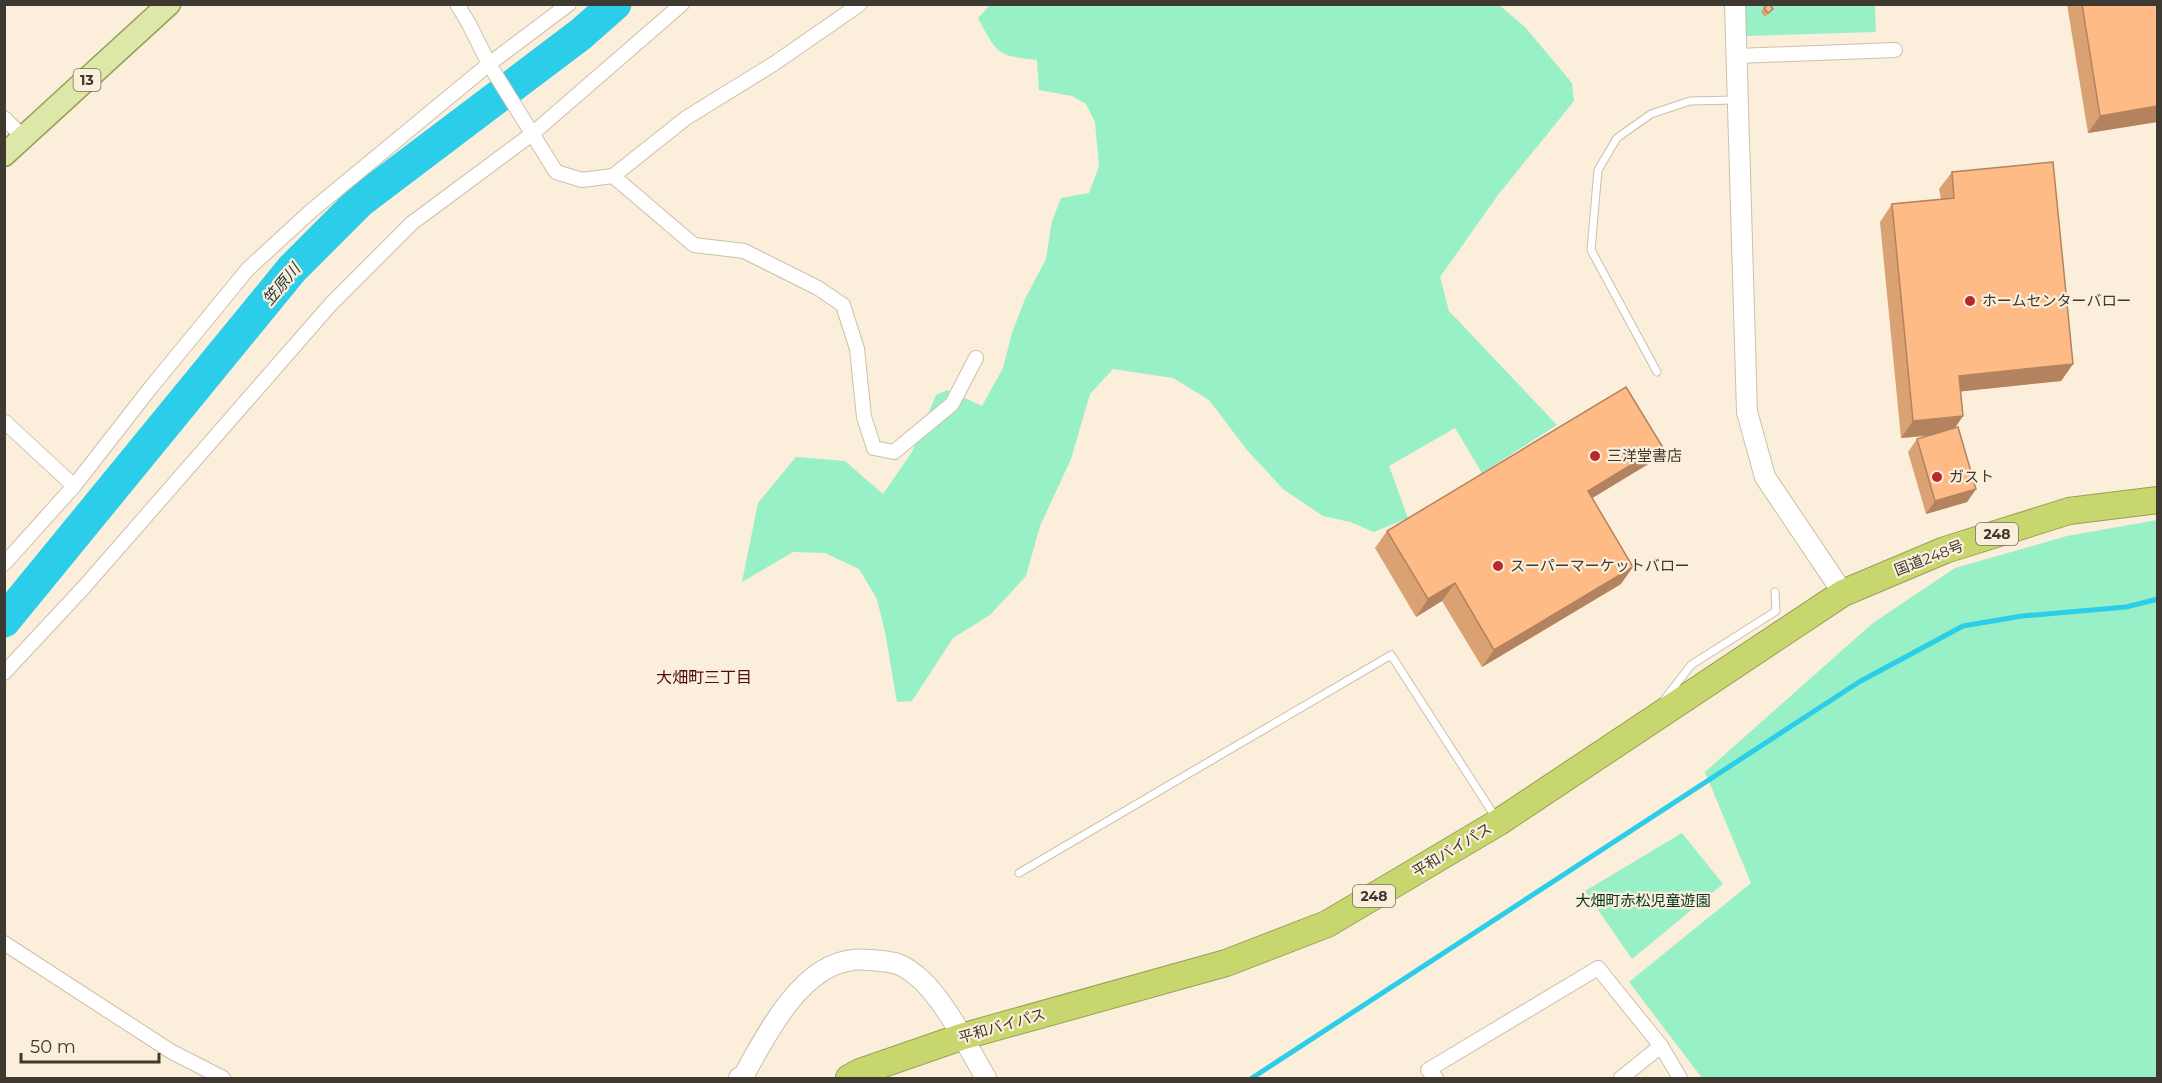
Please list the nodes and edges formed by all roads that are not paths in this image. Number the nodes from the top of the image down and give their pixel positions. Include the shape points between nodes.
1 (169, 4) edge
2 (456, 4) edge
3 (569, 4) edge
4 (682, 4) edge
5 (860, 4) edge
6 (1735, 4) edge
7 (1895, 50) dead end
8 (1737, 56) junction
9 (489, 64) junction
10 (1738, 100) junction
11 (4, 118) edge
12 (532, 134) junction
13 (24, 138) junction
14 (4, 155) edge
15 (613, 176) junction
16 (976, 358) dead end
17 (1657, 372) dead end
18 (5, 422) edge
19 (74, 486) junction
20 (2157, 500) edge
21 (4, 564) edge
22 (1775, 592) dead end
23 (1843, 593) junction
24 (4, 674) edge
25 (1644, 726) junction
26 (1499, 822) junction
27 (1019, 873) dead end
28 (4, 943) edge
29 (961, 1037) junction
30 (1660, 1046) junction
31 (223, 1078) edge
32 (739, 1078) edge
33 (849, 1078) edge
34 (986, 1078) edge
35 (1436, 1078) edge
36 (1621, 1078) edge
37 (1680, 1078) edge

1 - 13 main road, 13
2 - 9 street
3 - 9 street
4 - 12 street
5 - 15 street via 686,118
6 - 8 street
7 - 8 street
8 - 10 street
9 - 12 street
9 - 19 street via 311,211 248,269
10 - 17 lane via 1690,101 1651,114 1617,138 1598,170 1591,250
10 - 23 street via 1747,412 1765,477
11 - 13 street
12 - 15 street via 556,172 582,180
12 - 24 street via 412,223 331,304
13 - 14 main road, 13
15 - 16 street via 694,246 744,252 818,288 843,305 857,350 864,417 874,448 894,452 951,404
18 - 19 street
19 - 21 street
20 - 23 highway, 国道248号 / 248 via 2068,511 1945,550
22 - 25 lane via 1776,610 1690,665
23 - 25 highway, 平和バイパス / 248
25 - 26 highway, 平和バイパス / 248
26 - 27 lane via 1391,655
26 - 29 highway, 平和バイパス / 248 via 1327,924 1226,963
28 - 31 street via 172,1052
29 - 32 street via 919,977 896,962 852,960 833,966 796,992
29 - 33 highway, 平和バイパス / 248
29 - 34 street
30 - 35 street via 1598,968 1428,1070
30 - 36 street
30 - 37 street

